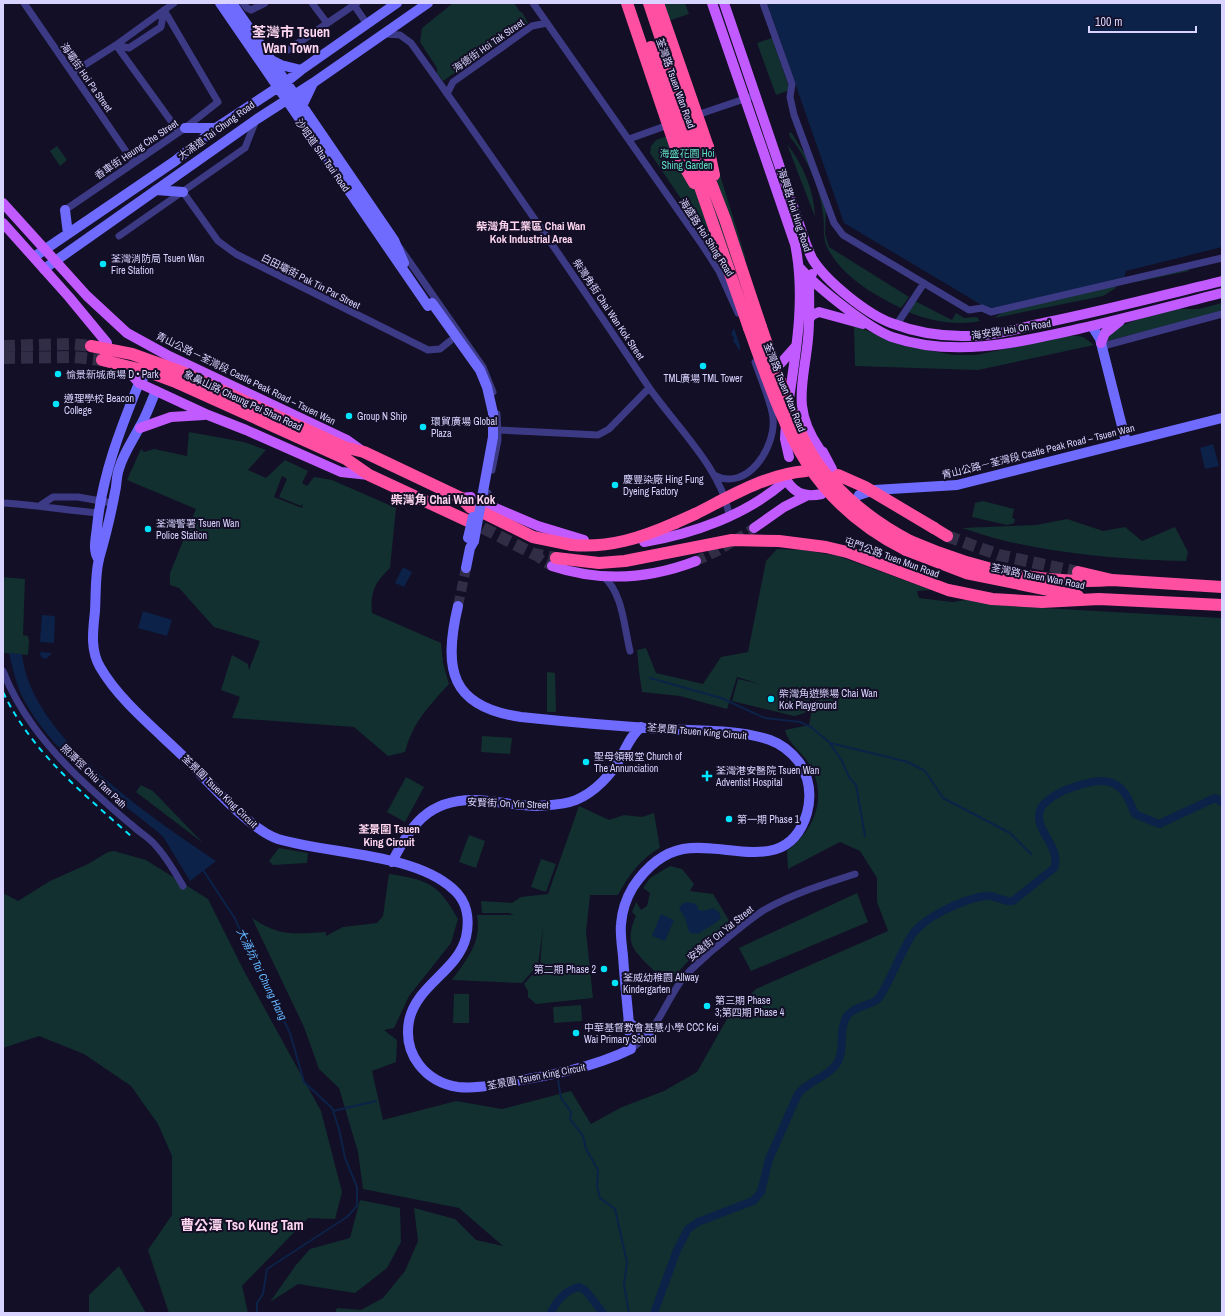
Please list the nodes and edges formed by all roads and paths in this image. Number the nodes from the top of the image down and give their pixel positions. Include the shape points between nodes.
1 (24, 3) edge
2 (174, 3) edge
3 (220, 3) edge
4 (232, 3) edge
5 (243, 3) edge
6 (265, 3) edge
7 (312, 3) edge
8 (397, 3) edge
9 (428, 3) edge
10 (534, 3) edge
11 (627, 3) edge
12 (635, 3) edge
13 (648, 3) edge
14 (658, 3) edge
15 (712, 3) edge
16 (724, 3) edge
17 (763, 3) edge
18 (355, 4) edge
19 (164, 10) junction
20 (327, 23) junction
21 (547, 23) junction
22 (367, 24) junction
23 (385, 34) junction
24 (116, 45) junction
25 (288, 50) dead end
26 (274, 67) junction
27 (301, 70) junction
28 (72, 73) junction
29 (313, 83) junction
30 (282, 85) junction
31 (294, 94) junction
32 (447, 94) junction
33 (756, 95) junction
34 (746, 99) junction
35 (281, 103) junction
36 (298, 109) junction
37 (256, 119) junction
38 (180, 128) junction
39 (216, 128) junction
40 (629, 138) junction
41 (134, 163) junction
42 (156, 190) junction
43 (178, 192) junction
44 (705, 201) junction
45 (3, 203) edge
46 (65, 210) joint
47 (725, 218) junction
48 (3, 223) edge
49 (68, 234) junction
50 (119, 236) dead end
51 (394, 240) junction
52 (45, 249) junction
53 (34, 257) junction
54 (1222, 258) edge
55 (55, 260) junction
56 (400, 262) junction
57 (814, 262) junction
58 (800, 268) junction
59 (44, 269) junction
60 (809, 278) junction
61 (1222, 281) edge
62 (924, 283) junction
63 (1222, 293) edge
64 (1222, 314) edge
65 (1123, 318) junction
66 (809, 319) junction
67 (1063, 319) junction
68 (897, 324) junction
69 (1092, 326) junction
70 (873, 327) junction
71 (126, 333) junction
72 (450, 341) dead end
73 (107, 343) dead end
74 (798, 344) junction
75 (1104, 344) junction
76 (91, 346) tunnel mouth
77 (138, 351) dead end
78 (754, 358) junction
79 (102, 360) tunnel mouth
80 (129, 372) dead end
81 (145, 380) junction
82 (649, 388) junction
83 (156, 391) junction
84 (250, 410) junction
85 (208, 415) junction
86 (1222, 418) edge
87 (140, 428) junction
88 (498, 430) junction
89 (322, 437) joint
90 (1126, 442) junction
91 (819, 448) junction
92 (364, 452) junction
93 (789, 456) junction
94 (787, 469) dead end
95 (492, 470) dead end
96 (806, 471) dead end
97 (833, 474) junction
98 (369, 475) junction
99 (714, 475) junction
100 (488, 493) dead end
101 (859, 495) dead end
102 (806, 496) junction
103 (468, 501) dead end
104 (106, 502) junction
105 (3, 503) edge
106 (42, 505) junction
107 (487, 508) junction
108 (98, 513) junction
109 (729, 516) junction
110 (468, 521) dead end
111 (754, 528) tunnel mouth
112 (947, 536) tunnel mouth
113 (584, 540) dead end
114 (644, 542) dead end
115 (908, 546) junction
116 (99, 560) junction
117 (696, 561) tunnel mouth
118 (554, 562) joint
119 (466, 568) tunnel mouth
120 (1078, 572) tunnel mouth
121 (603, 576) junction
122 (622, 577) junction
123 (1112, 580) junction
124 (1222, 587) edge
125 (616, 593) junction
126 (1099, 599) junction
127 (458, 606) tunnel mouth
128 (1222, 606) edge
129 (630, 651) dead end
130 (3, 671) edge
131 (620, 726) junction
132 (641, 727) junction
133 (626, 746) junction
134 (392, 862) junction
135 (855, 874) dead end
136 (183, 886) dead end
137 (628, 1022) junction
138 (651, 1032) junction
139 (631, 1049) junction

1 - 28 street, 海壩街 Hoi Pa Street
2 - 19 street
3 - 26 street, 沙咀道 Sha Tsui Road
4 - 26 street, 沙咀道 Sha Tsui Road
5 - 6 street via 249,10
7 - 20 street
8 - 22 street, 大涌道 Tai Chung Road
9 - 23 street, 大涌道 Tai Chung Road
10 - 21 street, 海盛路 Hoi Shing Road
11 - 44 highway, bridge via 679,157
12 - 44 highway, 荃灣路 Tsuen Wan Road, bridge
13 - 47 highway, 荃灣路 Tsuen Wan Road, bridge via 701,159
14 - 47 highway, bridge via 708,147
15 - 34 main road, 海興路 Hoi Hing Road
16 - 33 main road, 海興路 Hoi Hing Road
17 - 62 street via 792,84 790,97 794,115 834,224 843,235
18 - 20 street
18 - 22 street
19 - 24 street
19 - 24 street via 161,27 129,48
19 - 38 street, 香車街 Heung Che Street via 218,102
20 - 25 street
21 - 32 street, 海德街 Hoi Tak Street via 532,26 453,82
21 - 40 street, 海盛路 Hoi Shing Road
22 - 27 street, 大涌道 Tai Chung Road
23 - 29 street, 大涌道 Tai Chung Road
23 - 32 street, 柴灣角街 Chai Wan Kok Street via 400,36 411,43
24 - 28 street
24 - 38 street
26 - 27 street
26 - 30 street, 沙咀道 Sha Tsui Road
27 - 30 street, 大涌道 Tai Chung Road
28 - 41 street, 海壩街 Hoi Pa Street
29 - 31 street, 大涌道 Tai Chung Road
29 - 36 street
30 - 31 street, 沙咀道 Sha Tsui Road
30 - 35 street, 沙咀道 Sha Tsui Road
30 - 39 street, 大涌道 Tai Chung Road
31 - 35 street, 大涌道 Tai Chung Road
31 - 36 street, 沙咀道 Sha Tsui Road
32 - 82 street, 柴灣角街 Chai Wan Kok Street
33 - 34 street
33 - 57 main road, 海興路 Hoi Hing Road
34 - 40 street
34 - 58 main road, 海興路 Hoi Hing Road via 795,244
35 - 36 street, 沙咀道 Sha Tsui Road
35 - 37 street, 大涌道 Tai Chung Road
36 - 51 street, 沙咀道 Sha Tsui Road
36 - 56 street, 沙咀道 Sha Tsui Road
37 - 42 street, 大涌道 Tai Chung Road
37 - 43 street, 大涌道 Tai Chung Road via 245,148
38 - 39 street
38 - 41 street, 香車街 Heung Che Street
39 - 49 street, 大涌道 Tai Chung Road via 175,160
40 - 78 street, 海盛路 Hoi Shing Road via 719,271
41 - 46 street, 香車街 Heung Che Street
42 - 43 street
42 - 55 street, 大涌道 Tai Chung Road
43 - 50 street, 大涌道 Tai Chung Road
43 - 72 street, 白田壩街 Pak Tin Par Street via 218,241 236,254 428,350 440,349
44 - 115 highway, 荃灣路 Tsuen Wan Road, bridge via 771,388 799,452 820,483 846,510 870,529
45 - 52 main road, 青山公路－荃灣段 Castle Peak Road – Tsuen Wan
46 - 49 street
47 - 115 highway, 荃灣路 Tsuen Wan Road, bridge via 767,342 808,447 825,472 848,497
48 - 53 main road
49 - 52 street, 大涌道 Tai Chung Road
51 - 56 street, 沙咀道 Sha Tsui Road
51 - 88 street, 沙咀道 Sha Tsui Road via 483,367 491,382
52 - 53 street, 大涌道 Tai Chung Road
52 - 55 main road, 青山公路－荃灣段 Castle Peak Road – Tsuen Wan
53 - 59 main road
54 - 62 street via 991,312 982,308 968,310
55 - 59 street, 大涌道 Tai Chung Road
55 - 71 main road, 青山公路－荃灣段 Castle Peak Road – Tsuen Wan via 87,296
56 - 119 street, 沙咀道 Sha Tsui Road, bridge via 476,372 483,390 488,414 488,437
57 - 58 main road via 806,261
57 - 60 main road, 海興路 Hoi Hing Road via 815,270
57 - 68 main road, 海安路 Hoi On Road via 846,294 869,310
58 - 60 main road, 海安路 Hoi On Road
58 - 74 main road, 海興路 Hoi Hing Road
59 - 73 main road
60 - 66 main road, 海興路 Hoi Hing Road
60 - 70 main road, 海安路 Hoi On Road
61 - 67 main road, 海安路 Hoi On Road
62 - 68 street
63 - 65 main road, 海安路 Hoi On Road
64 - 75 street
65 - 69 main road, 海安路 Hoi On Road
65 - 75 main road via 1106,333
66 - 70 main road via 819,312
66 - 91 main road, 海興路 Hoi Hing Road via 800,397 811,434
67 - 68 main road, 海安路 Hoi On Road via 979,336 939,334
67 - 69 main road via 1083,321
69 - 70 main road, 海安路 Hoi On Road via 987,347 961,348 938,347 893,337
69 - 75 street
71 - 77 main road
71 - 92 main road, 青山公路－荃灣段 Castle Peak Road – Tsuen Wan via 179,363 347,440
74 - 78 main road via 787,359 777,365 762,364
74 - 93 main road, 海興路 Hoi Hing Road via 785,428
75 - 90 street
76 - 84 highway, 象鼻山路 Cheung Pei Shan Road, bridge via 124,352 160,363
78 - 99 street, 海盛路 Hoi Shing Road via 773,417 768,442 751,471 729,479
79 - 84 highway, 象鼻山路 Cheung Pei Shan Road, bridge via 136,367
80 - 81 main road
81 - 83 main road
81 - 104 street, 荃景圍 Tsuen King Circuit via 116,442 103,486
82 - 88 street via 609,429 598,435
82 - 99 street, 柴灣角街 Chai Wan Kok Street
83 - 85 main road
83 - 87 street, 荃景圍 Tsuen King Circuit
84 - 89 highway, 象鼻山路 Cheung Pei Shan Road
84 - 98 highway, 象鼻山路 Cheung Pei Shan Road via 346,459
85 - 87 main road via 171,417
85 - 98 main road via 341,472
86 - 90 street, 青山公路－荃灣段 Castle Peak Road – Tsuen Wan
87 - 104 street, 荃景圍 Tsuen King Circuit via 128,447
88 - 95 street, 沙咀道 Sha Tsui Road
89 - 92 highway, 青山公路－荃灣段 Castle Peak Road – Tsuen Wan via 344,447
90 - 101 street, 青山公路－荃灣段 Castle Peak Road – Tsuen Wan via 957,485 874,490
91 - 93 main road via 812,444 799,446
91 - 97 main road via 827,458
92 - 103 highway, 青山公路－荃灣段 Castle Peak Road – Tsuen Wan
93 - 94 main road
96 - 107 highway, bridge via 792,472 764,481 644,536 608,545 580,545 545,540 533,536
97 - 102 main road via 829,486 822,494
97 - 112 highway, bridge via 865,487
98 - 110 highway
99 - 109 street, 柴灣角街 Chai Wan Kok Street via 726,499
100 - 107 street
102 - 109 main road via 785,482
102 - 111 main road via 784,507
104 - 106 street via 53,496
104 - 108 street, 荃景圍 Tsuen King Circuit
104 - 116 street, 荃景圍 Tsuen King Circuit
105 - 106 street
106 - 108 street via 53,509
107 - 113 main road
108 - 116 street, 荃景圍 Tsuen King Circuit via 95,554
109 - 114 main road via 689,533
115 - 123 highway, 荃灣路 Tsuen Wan Road via 1030,576 1074,582
115 - 126 highway, 荃灣路 Tsuen Wan Road via 966,573 1027,587
116 - 134 street, 荃景圍 Tsuen King Circuit via 93,628 95,656 108,678 132,706 241,814 266,834 282,840
117 - 122 main road via 663,572
118 - 121 main road via 577,573
118 - 126 highway, 屯門公路 Tuen Mun Road via 625,561 732,540 779,541 847,552 932,585 976,596 1042,602
120 - 123 highway
121 - 122 main road
121 - 125 street
122 - 125 street
123 - 124 highway
125 - 129 street
126 - 128 highway, 屯門公路 Tuen Mun Road
127 - 131 street, 荃景圍 Tsuen King Circuit via 451,657 456,679 471,699 490,710 512,716
130 - 136 street, 照潭徑 Chiu Tam Path via 15,699 44,740 77,776 155,844 170,862
131 - 132 street, 荃景圍 Tsuen King Circuit
131 - 133 street
132 - 133 street, 安賢街 On Yin Street
132 - 137 street, 荃景圍 Tsuen King Circuit via 734,733 772,741 797,759 806,775 810,794 806,815 799,830 780,848 761,853 683,849 658,859 645,871 629,895 621,924
133 - 134 street, 安賢街 On Yin Street via 608,775 587,794 575,800 545,805 516,805 473,800 442,805 421,818 410,830
134 - 139 street, 荃景圍 Tsuen King Circuit via 426,872 440,880 454,890 467,908 467,934 464,945 451,964 422,995 410,1016 410,1049 417,1063 429,1076 455,1086 479,1087 566,1072 604,1062
135 - 138 street, 安逸街 On Yat Street via 797,894 771,907 728,938 681,982
137 - 138 street via 639,1030
137 - 139 street, 荃景圍 Tsuen King Circuit
138 - 139 street, 安逸街 On Yat Street

